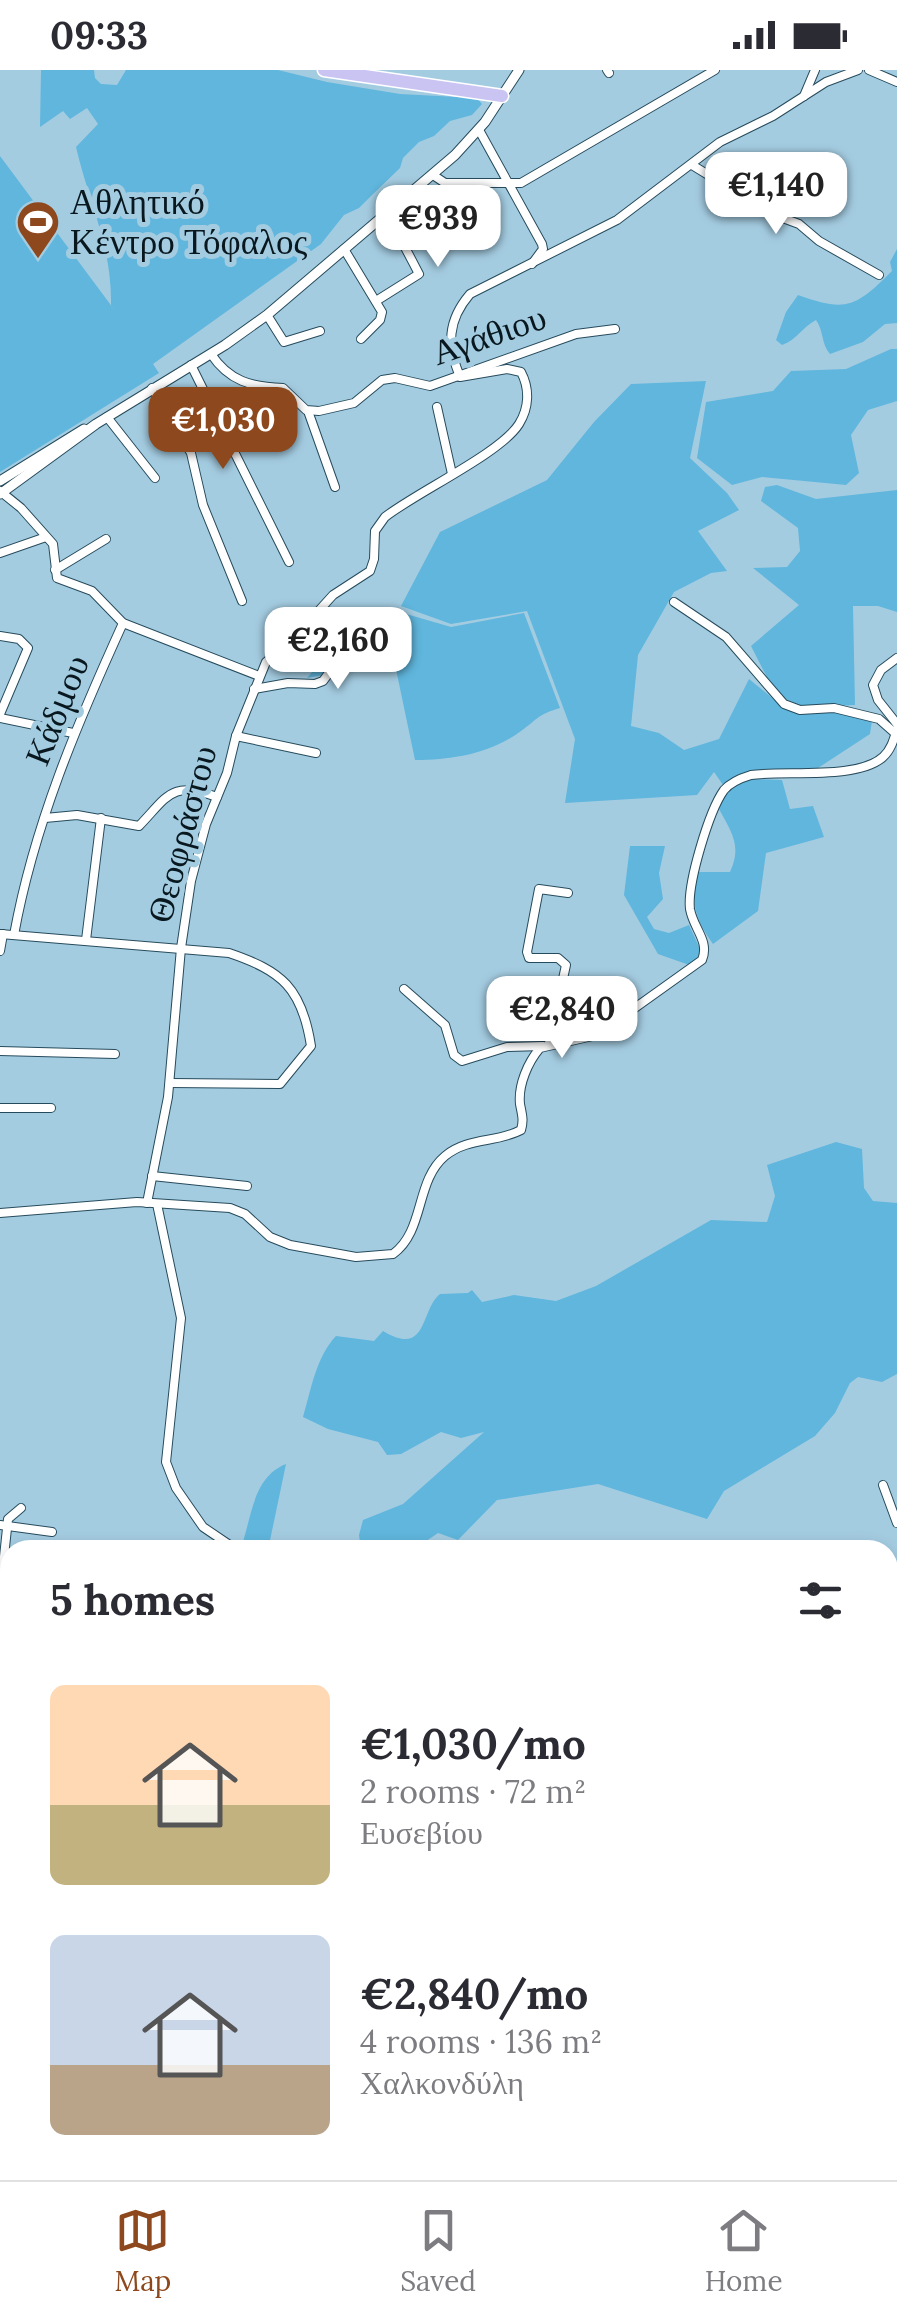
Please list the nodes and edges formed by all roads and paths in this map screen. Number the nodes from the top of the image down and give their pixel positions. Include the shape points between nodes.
1 (324, 70) edge
2 (520, 70) edge
3 (715, 70) edge
4 (816, 70) edge
5 (858, 70) edge
6 (869, 70) edge
7 (897, 82) edge
8 (502, 96) junction
9 (804, 96) junction
10 (479, 130) junction
11 (692, 166) junction
12 (433, 176) junction
13 (511, 184) junction
14 (387, 213) junction
15 (344, 249) junction
16 (532, 264) junction
17 (879, 274) dead end
18 (376, 301) junction
19 (267, 316) junction
20 (614, 329) dead end
21 (320, 330) dead end
22 (361, 339) dead end
23 (211, 354) junction
24 (191, 365) junction
25 (460, 377) junction
26 (152, 388) junction
27 (438, 406) dead end
28 (308, 410) junction
29 (107, 417) junction
30 (96, 424) junction
31 (452, 474) junction
32 (155, 478) dead end
33 (0, 481) edge
34 (335, 487) dead end
35 (1, 492) edge
36 (46, 537) junction
37 (106, 539) dead end
38 (0, 553) edge
39 (289, 562) dead end
40 (54, 570) junction
41 (242, 601) dead end
42 (674, 602) dead end
43 (394, 613) dead end
44 (123, 623) junction
45 (0, 636) edge
46 (897, 658) edge
47 (259, 676) junction
48 (254, 689) junction
49 (0, 716) edge
50 (897, 729) edge
51 (73, 732) junction
52 (236, 736) junction
53 (316, 752) dead end
54 (216, 797) junction
55 (45, 818) junction
56 (101, 818) junction
57 (568, 892) dead end
58 (2, 934) edge
59 (14, 935) junction
60 (86, 940) junction
61 (180, 948) junction
62 (0, 952) edge
63 (404, 989) dead end
64 (546, 1044) junction
65 (0, 1051) edge
66 (115, 1054) dead end
67 (170, 1083) junction
68 (0, 1108) edge
69 (50, 1108) dead end
70 (152, 1176) junction
71 (246, 1186) dead end
72 (146, 1203) junction
73 (158, 1204) junction
74 (0, 1214) edge
75 (883, 1485) dead end
76 (20, 1508) dead end
77 (897, 1523) edge
78 (4, 1526) edge
79 (52, 1532) dead end
80 (222, 1540) edge
81 (0, 1932) edge
82 (0, 1950) edge

1 - 8 highway
2 - 8 street
3 - 13 street
4 - 9 street
5 - 9 street
6 - 7 street
8 - 10 street
9 - 11 street via 730,136
10 - 12 street
10 - 13 street
11 - 16 street via 617,220
11 - 17 street
12 - 13 street via 445,183
12 - 14 street
13 - 16 street via 542,244
14 - 15 street
14 - 18 street via 419,274
15 - 18 street
15 - 19 street
16 - 25 street via 470,294 458,308 450,342
18 - 22 street via 382,316
19 - 21 street via 284,342
19 - 23 street
20 - 25 street, Αγάθιου via 576,334
23 - 24 street
23 - 28 street via 236,380 284,389
24 - 26 street
24 - 39 street
25 - 28 street, Αγάθιου via 422,386 382,380 352,404
25 - 31 street, Θεοφράστου via 521,372 528,400 510,434
26 - 29 street
26 - 41 street via 191,453 203,505
27 - 31 street
28 - 34 street
29 - 30 street
29 - 32 street
30 - 33 street
30 - 35 street
31 - 47 street, Θεοφράστου via 381,521 370,571 328,599
35 - 36 street
36 - 38 street
36 - 40 street via 56,552
37 - 40 street
40 - 44 street via 59,579 95,594
42 - 50 street via 726,637 784,704 834,708
43 - 48 street via 351,630 323,681
44 - 47 street
44 - 51 street, Κάδμου
45 - 49 street via 28,648
46 - 50 street via 873,685
47 - 48 street, Θεοφράστου
48 - 52 street, Θεοφράστου
49 - 51 street
50 - 64 street via 887,753 869,765 764,773 730,784 690,882 691,914 705,946 702,960 597,1034
51 - 55 street, Κάδμου
52 - 53 street
52 - 54 street, Θεοφράστου
54 - 56 street via 182,789 139,826
54 - 61 street, Θεοφράστου
55 - 56 street
55 - 59 street, Κάδμου
56 - 60 street
57 - 64 street via 539,889 528,952 534,960 558,958 566,965
58 - 59 street
58 - 62 street
59 - 60 street
60 - 61 street
61 - 67 street, Θεοφράστου
61 - 67 street via 258,961 290,986 306,1018 310,1046 278,1086
63 - 64 street via 446,1025 462,1061
64 - 73 street via 523,1081 521,1130 459,1146 439,1162 404,1244 388,1256 356,1258 278,1242 236,1210
65 - 66 street
67 - 70 street, Θεοφράστου
68 - 69 street
70 - 71 street
70 - 72 street, Θεοφράστου
72 - 73 street
72 - 74 street
73 - 80 street via 181,1318 167,1466 202,1527
75 - 77 street
76 - 78 street
78 - 79 street
81 - 82 street

